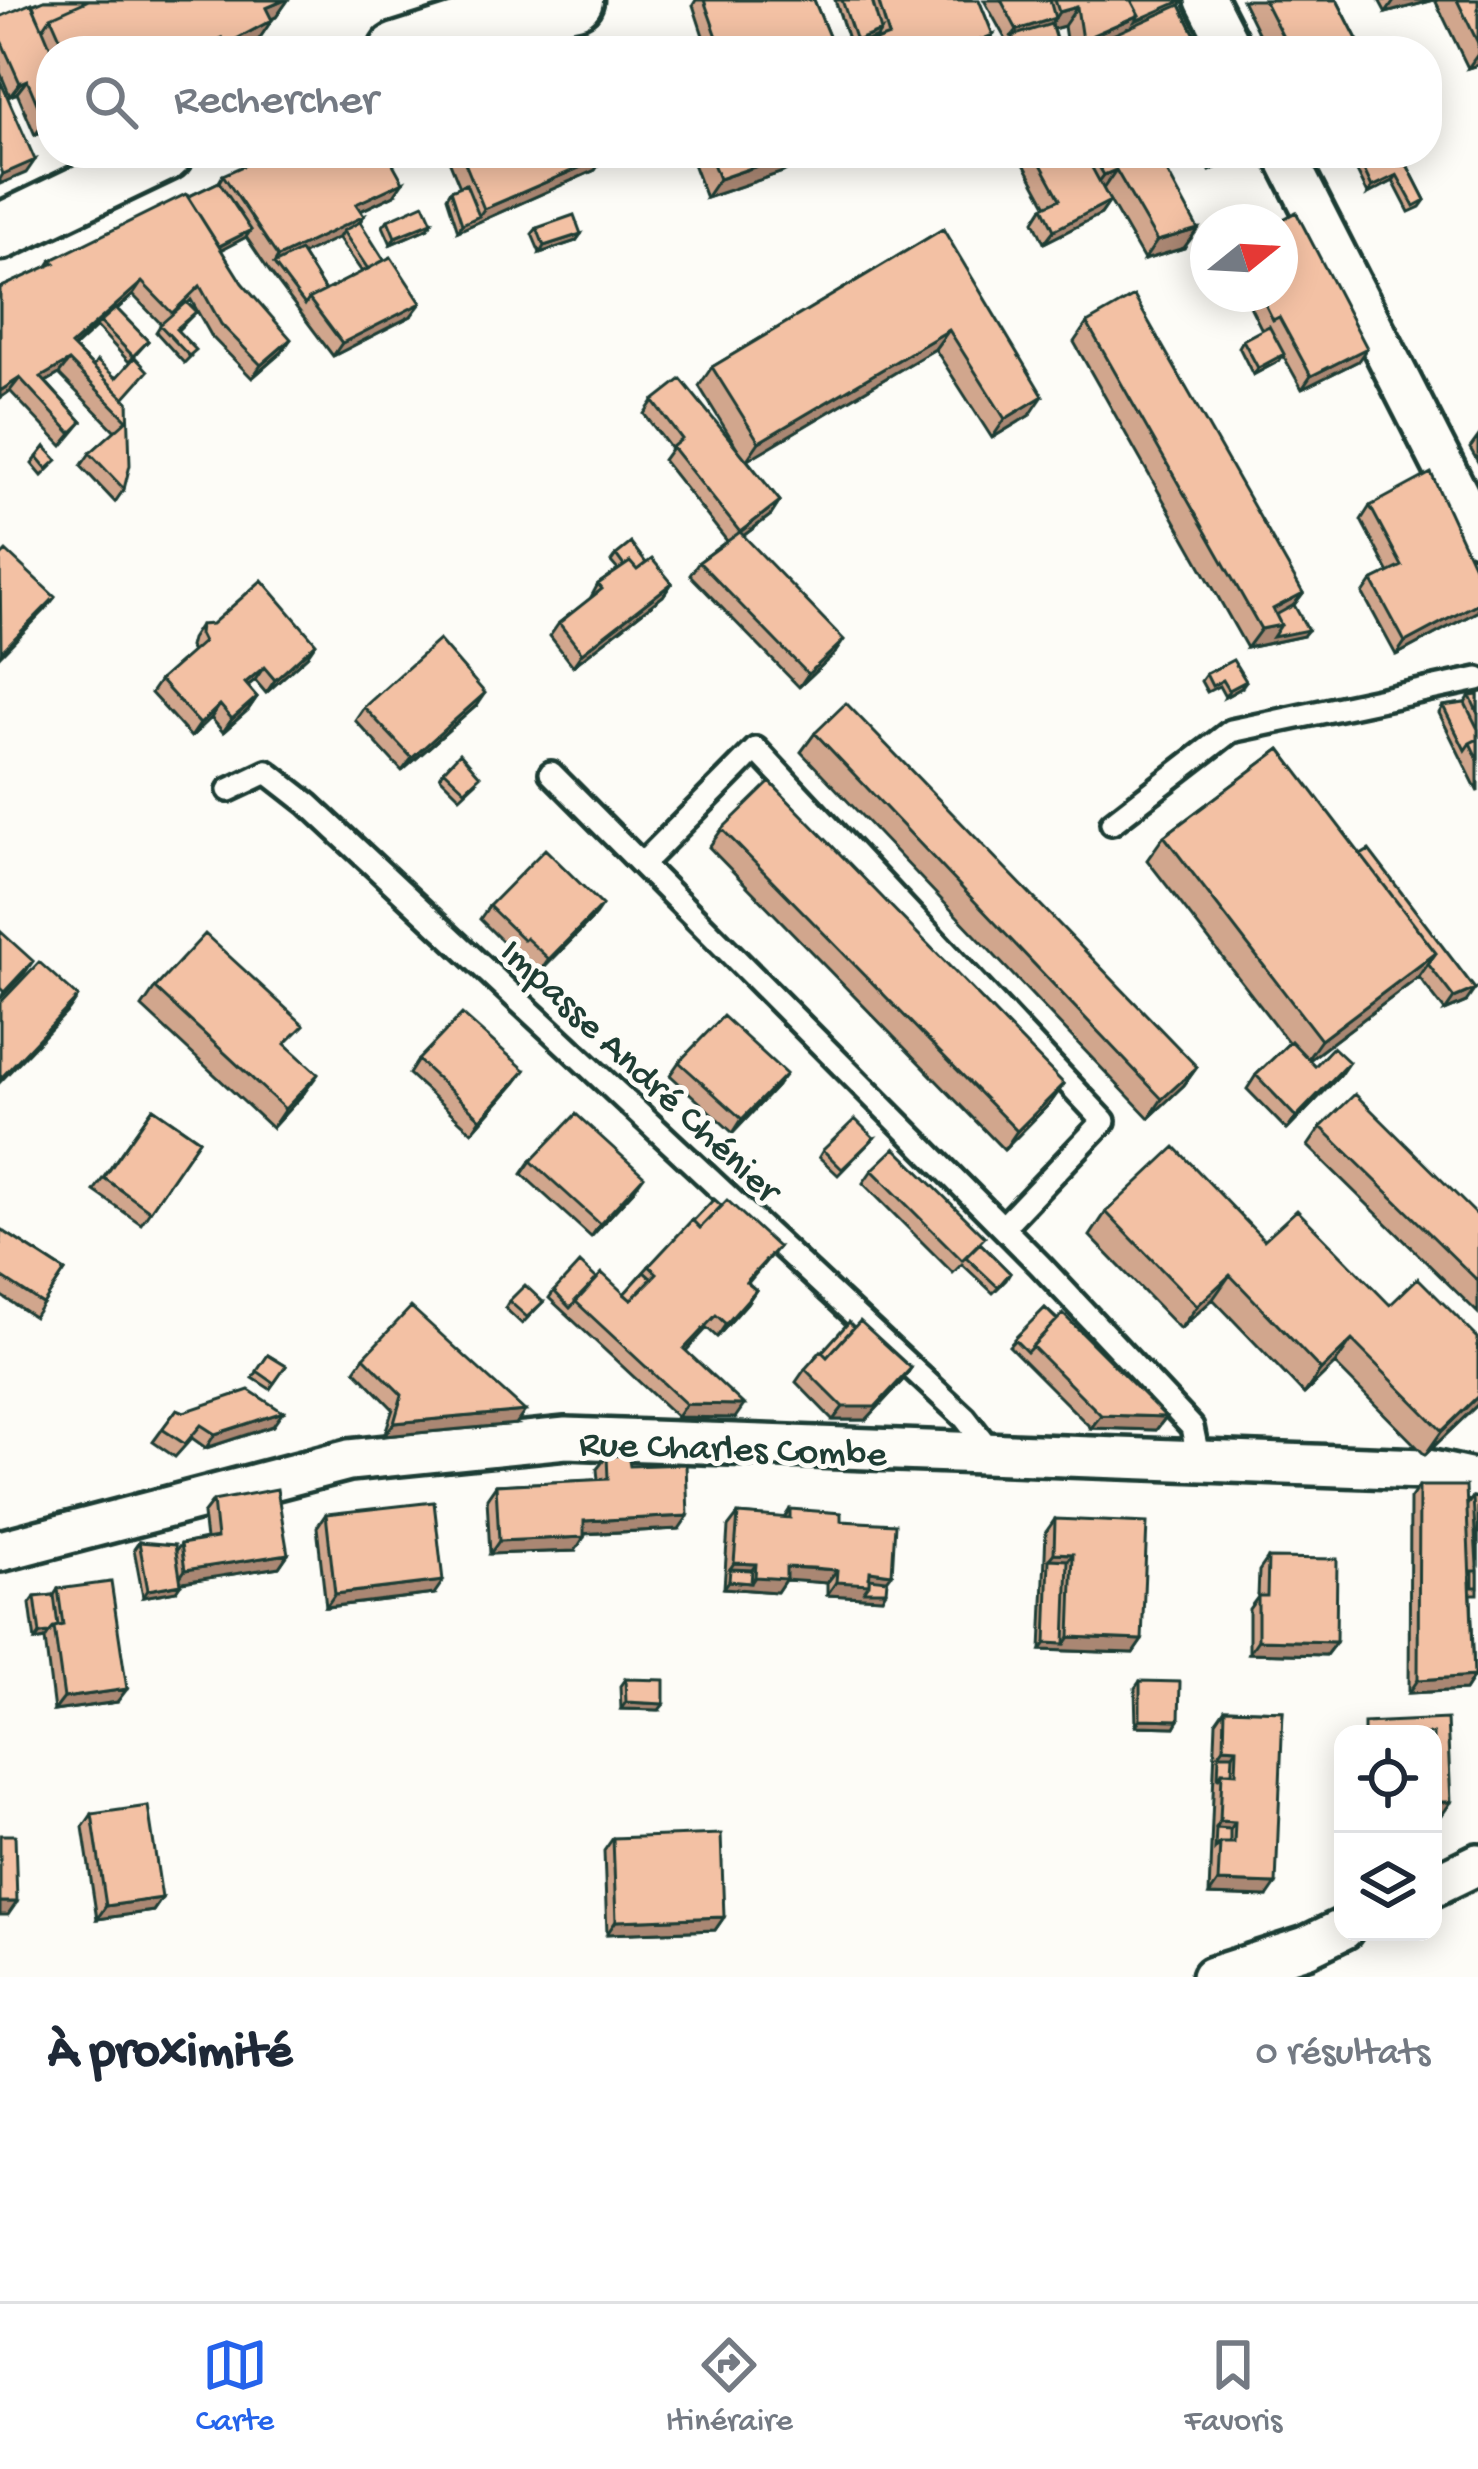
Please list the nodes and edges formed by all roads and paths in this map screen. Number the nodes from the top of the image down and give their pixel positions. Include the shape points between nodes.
1 (575, 0) edge
2 (1206, 0) edge
3 (518, 6) edge
4 (437, 36) edge
5 (1224, 36) edge
6 (134, 168) edge
7 (1292, 168) edge
8 (0, 232) edge
9 (1478, 534) edge
10 (1478, 679) edge
11 (551, 773) dead end
12 (229, 790) dead end
13 (1112, 824) dead end
14 (642, 864) junction
15 (1003, 1227) junction
16 (992, 1454) junction
17 (1199, 1461) junction
18 (1478, 1480) edge
19 (9, 1540) edge
20 (1478, 1864) edge
21 (1442, 1882) edge
22 (1334, 1937) edge
23 (1308, 1962) edge
24 (1212, 1977) edge

1 - 3 main road
2 - 5 street
3 - 4 main road
6 - 8 main road
7 - 9 street
10 - 13 lane via 1231,731
11 - 14 lane
12 - 16 lane, Impasse André Chénier via 267,772 308,804 965,1418
14 - 15 lane
14 - 15 lane via 756,749 1104,1121
15 - 17 lane via 1192,1427
16 - 17 street, Rue Charles Combe
16 - 19 street, Rue Charles Combe via 566,1438 349,1460
17 - 18 street, Rue Charles Combe via 1423,1468
20 - 21 street
22 - 23 street
23 - 24 street

